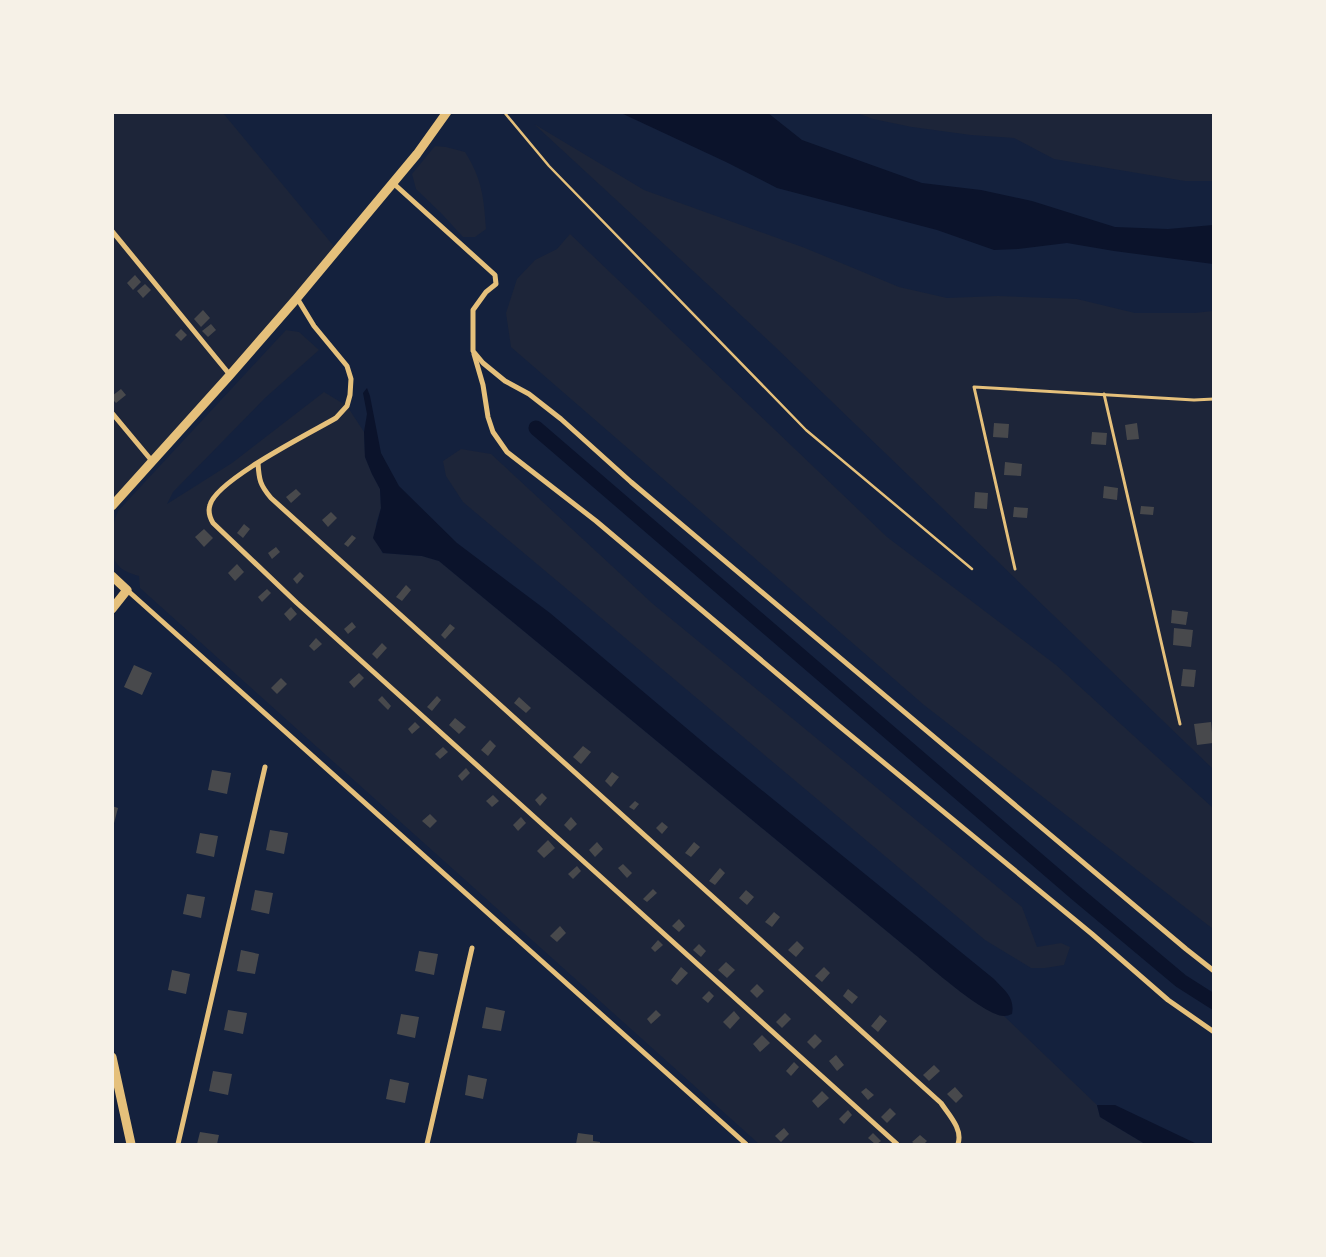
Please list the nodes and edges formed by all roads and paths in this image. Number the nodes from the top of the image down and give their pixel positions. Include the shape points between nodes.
1 (447, 112) edge
2 (504, 112) edge
3 (393, 183) junction
4 (112, 231) edge
5 (297, 298) junction
6 (473, 351) junction
7 (230, 375) junction
8 (1104, 394) junction
9 (1214, 399) edge
10 (112, 413) edge
11 (152, 461) junction
12 (258, 463) junction
13 (112, 506) edge
14 (972, 569) dead end
15 (1015, 570) dead end
16 (112, 576) edge
17 (126, 590) junction
18 (112, 609) edge
19 (1180, 724) dead end
20 (266, 767) dead end
21 (472, 948) dead end
22 (1214, 970) edge
23 (1214, 1032) edge
24 (112, 1057) edge
25 (131, 1144) edge
26 (178, 1144) edge
27 (427, 1144) edge
28 (746, 1144) edge
29 (897, 1144) edge
30 (958, 1144) edge

1 - 3 street
2 - 14 path via 549,166 806,430
3 - 5 street
3 - 6 street via 495,275 496,284 473,310
4 - 7 street
5 - 7 street
5 - 12 street via 314,326 347,366 351,379 347,406 336,418
6 - 22 street via 505,381 529,394 561,419 631,482
6 - 23 street via 493,432 507,452 596,521 1168,1000
7 - 11 street
8 - 9 lane
8 - 15 lane via 974,386
8 - 19 lane
10 - 11 street
11 - 13 street
12 - 29 street via 215,496 210,504 213,523 297,603
12 - 30 street via 259,480 271,498 941,1103 958,1129
16 - 17 street
17 - 18 street
17 - 28 street
20 - 26 street
21 - 27 street
24 - 25 street

